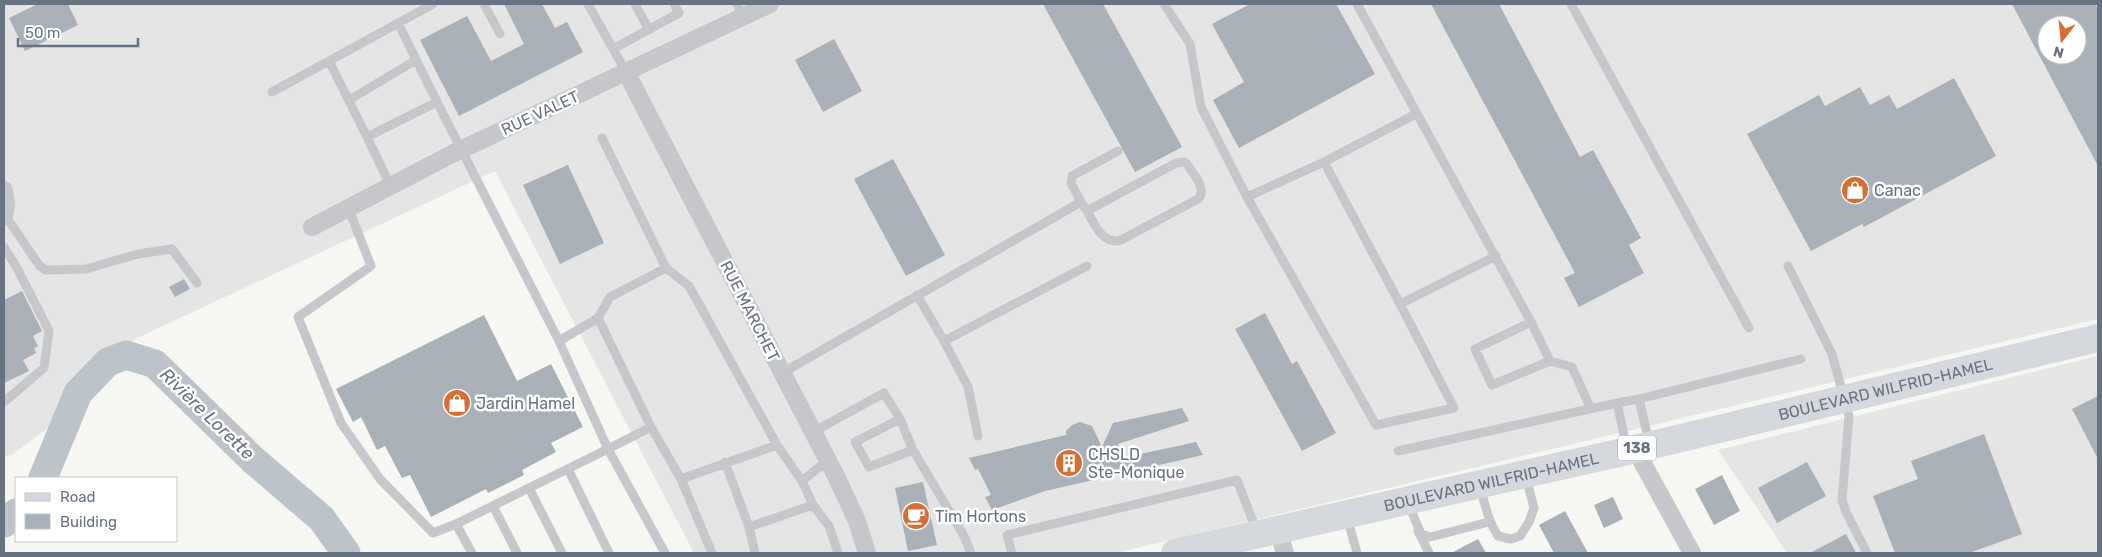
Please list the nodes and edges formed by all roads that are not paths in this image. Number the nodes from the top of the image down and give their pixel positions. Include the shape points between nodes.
1 (433, 4) edge
2 (484, 4) edge
3 (588, 4) edge
4 (635, 4) edge
5 (674, 4) edge
6 (770, 4) edge
7 (1164, 4) edge
8 (1357, 4) edge
9 (1571, 4) edge
10 (740, 10) edge
11 (398, 23) junction
12 (648, 30) junction
13 (500, 34) dead end
14 (613, 49) junction
15 (416, 60) junction
16 (329, 61) junction
17 (626, 72) junction
18 (272, 92) dead end
19 (348, 100) junction
20 (437, 102) junction
21 (1416, 114) junction
22 (368, 137) junction
23 (602, 138) dead end
24 (463, 149) junction
25 (1118, 151) dead end
26 (1324, 162) junction
27 (391, 187) junction
28 (4, 190) edge
29 (1248, 197) junction
30 (1081, 202) junction
31 (348, 207) junction
32 (1087, 211) junction
33 (4, 216) edge
34 (312, 227) dead end
35 (4, 247) edge
36 (1496, 256) junction
37 (1087, 266) dead end
38 (1788, 266) dead end
39 (666, 268) junction
40 (198, 283) dead end
41 (917, 295) junction
42 (1400, 304) junction
43 (598, 318) junction
44 (1531, 322) junction
45 (1749, 328) dead end
46 (2098, 338) edge
47 (560, 341) junction
48 (944, 341) junction
49 (1801, 358) dead end
50 (1550, 361) junction
51 (782, 373) junction
52 (1843, 398) junction
53 (1640, 399) junction
54 (4, 402) edge
55 (1617, 403) junction
56 (1591, 409) junction
57 (900, 419) junction
58 (651, 427) junction
59 (813, 432) junction
60 (978, 436) dead end
61 (777, 445) junction
62 (1637, 448) junction
63 (608, 449) junction
64 (913, 450) junction
65 (1398, 451) dead end
66 (828, 460) junction
67 (725, 462) junction
68 (568, 469) junction
69 (1526, 474) junction
70 (681, 479) junction
71 (802, 481) junction
72 (1479, 484) junction
73 (529, 488) junction
74 (1407, 501) junction
75 (813, 505) junction
76 (493, 506) junction
77 (1346, 515) junction
78 (1489, 522) junction
79 (456, 524) junction
80 (748, 528) junction
81 (1417, 529) junction
82 (1274, 539) edge
83 (472, 553) edge
84 (517, 553) edge
85 (562, 553) edge
86 (609, 553) edge
87 (665, 553) edge
88 (712, 553) edge
89 (755, 553) edge
90 (838, 553) edge
91 (867, 553) edge
92 (971, 553) edge
93 (1012, 553) edge
94 (1176, 553) edge
95 (1358, 553) edge
96 (1429, 553) edge
97 (1692, 553) edge
98 (1867, 553) edge

1 - 11 lane
2 - 13 lane
3 - 14 lane
4 - 12 lane
5 - 12 lane via 679,13
6 - 10 street, RUE VALET
7 - 29 lane via 1190,44 1201,107
8 - 21 lane
9 - 45 lane
10 - 17 street, RUE VALET
11 - 15 lane
11 - 16 lane
12 - 14 lane
14 - 17 lane
15 - 19 lane
15 - 20 lane
16 - 18 lane
16 - 19 lane
17 - 24 street, RUE VALET
17 - 51 street, RUE MARCHET
19 - 22 lane
20 - 22 lane
20 - 24 lane
21 - 26 lane
21 - 36 lane
22 - 27 lane
23 - 39 lane
24 - 27 street, RUE VALET
24 - 47 lane
25 - 30 lane via 1072,176 1071,183
26 - 29 lane
26 - 42 lane
27 - 31 street, RUE VALET
28 - 33 street
29 - 42 lane via 1376,425 1454,408
30 - 32 lane
30 - 41 lane
31 - 34 street, RUE VALET
31 - 79 lane via 371,266 298,317 341,423 380,479 433,533
32 - 32 lane via 1100,234 1119,241 1198,199 1202,190 1187,164 1176,163
33 - 40 lane via 44,270 86,269 138,254 172,249
35 - 54 lane via 49,331 44,368
36 - 42 lane
36 - 44 lane
37 - 48 lane
38 - 52 lane via 1832,354
39 - 43 lane via 610,297
39 - 61 lane via 689,286
41 - 48 lane
41 - 51 lane
43 - 47 lane
43 - 58 lane
44 - 50 lane
44 - 50 lane via 1475,349 1492,384
46 - 52 main road, BOULEVARD WILFRID-HAMEL / 138
47 - 63 lane
48 - 60 lane via 968,387
49 - 53 lane
50 - 56 lane via 1572,367
51 - 59 street, RUE MARCHET
52 - 62 main road, BOULEVARD WILFRID-HAMEL / 138
52 - 98 lane via 1850,422 1842,500
53 - 55 lane
53 - 62 lane
55 - 56 lane
55 - 62 lane
56 - 65 lane
57 - 59 lane via 884,393
57 - 64 lane
57 - 64 lane via 855,442 869,467
58 - 63 lane
58 - 70 lane
59 - 66 street, RUE MARCHET
61 - 67 lane
61 - 71 lane
62 - 69 main road, BOULEVARD WILFRID-HAMEL / 138
62 - 97 street
63 - 68 lane
63 - 87 lane
64 - 92 lane
66 - 71 lane
66 - 91 street, RUE MARCHET via 857,521
67 - 70 lane
67 - 80 lane
68 - 73 lane
68 - 86 lane
69 - 72 main road, BOULEVARD WILFRID-HAMEL / 138
69 - 78 lane via 1534,508 1520,536 1511,539 1498,536
70 - 88 lane
71 - 75 lane
72 - 74 main road, BOULEVARD WILFRID-HAMEL / 138
72 - 78 lane
73 - 76 lane
73 - 85 lane
74 - 77 main road, BOULEVARD WILFRID-HAMEL / 138
74 - 81 lane
75 - 80 lane
75 - 90 lane via 829,526
76 - 79 lane
76 - 84 lane
77 - 82 main road, BOULEVARD WILFRID-HAMEL / 138
77 - 95 lane
78 - 81 lane via 1430,537 1420,534
79 - 83 lane
80 - 89 lane
81 - 96 lane
82 - 93 lane via 1237,480 1007,535
82 - 94 main road, BOULEVARD WILFRID-HAMEL / 138

